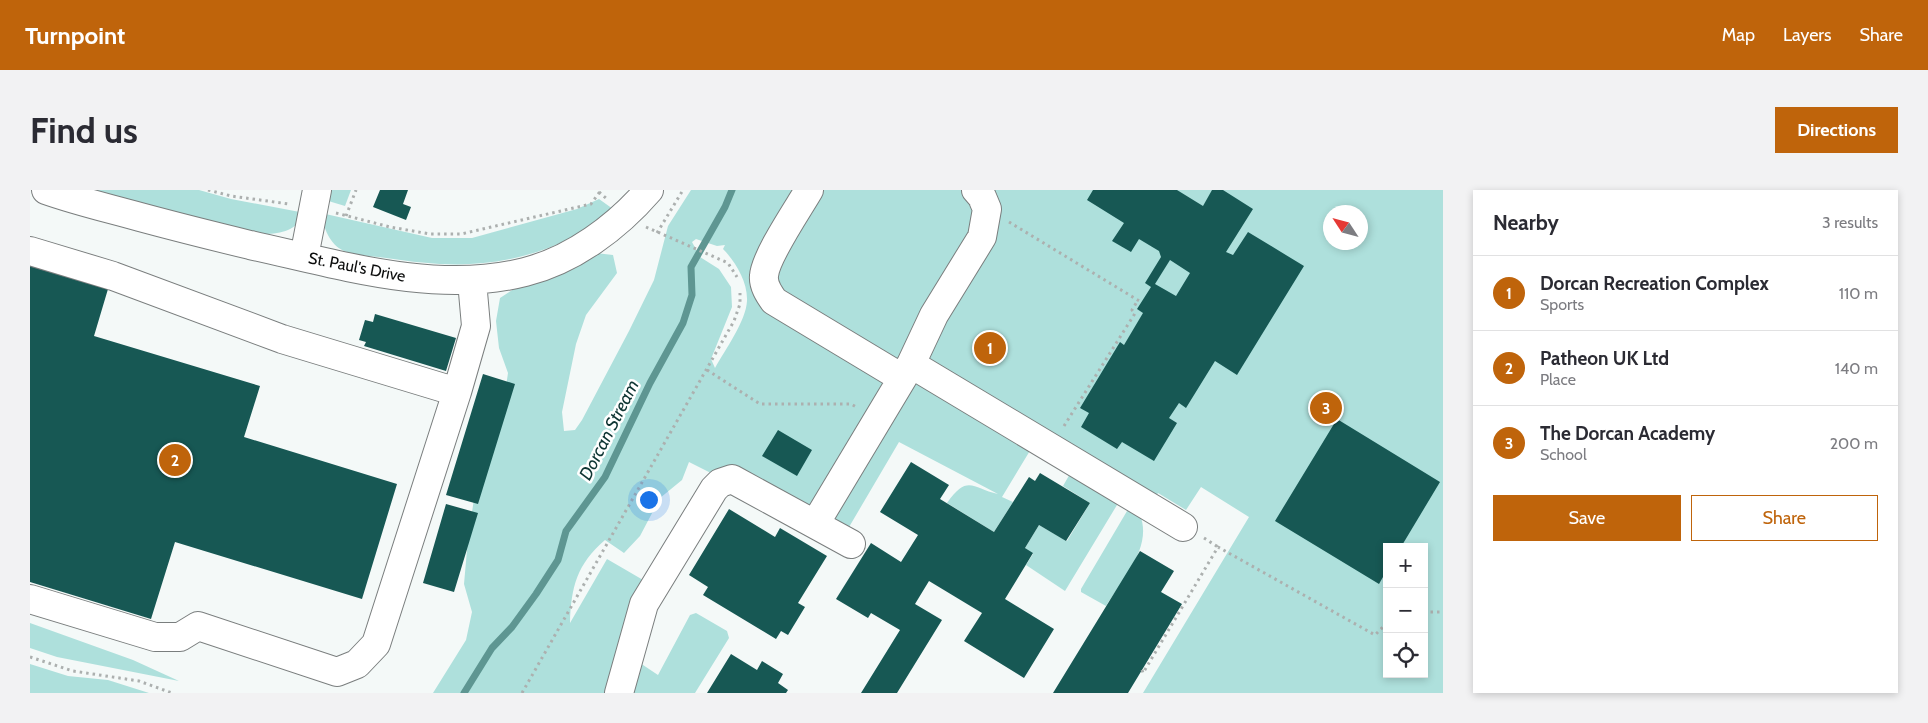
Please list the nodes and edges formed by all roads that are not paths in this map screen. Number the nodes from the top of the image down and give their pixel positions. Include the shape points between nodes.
1 (649, 190) edge
2 (809, 190) edge
3 (51, 191) edge
4 (315, 199) edge
5 (981, 200) edge
6 (30, 252) edge
7 (304, 257) junction
8 (472, 281) junction
9 (907, 371) junction
10 (457, 392) junction
11 (815, 524) junction
12 (1183, 527) dead end
13 (852, 544) dead end
14 (30, 599) edge
15 (619, 693) edge

1 - 8 street, St. Paul's Drive via 626,214 573,253 526,272
2 - 9 street via 768,260 764,277 768,293 774,301
3 - 7 street, St. Paul's Drive via 93,206 177,228
4 - 7 street
5 - 9 street via 986,219 982,237 934,315
6 - 10 street via 113,276 282,339
7 - 8 street, St. Paul's Drive via 428,280
8 - 10 street via 476,326
9 - 11 street
9 - 12 street via 1050,448
10 - 14 street via 376,644 357,664 337,672 198,626 180,637 154,637
11 - 13 street
11 - 15 street via 732,479 720,483 644,604

